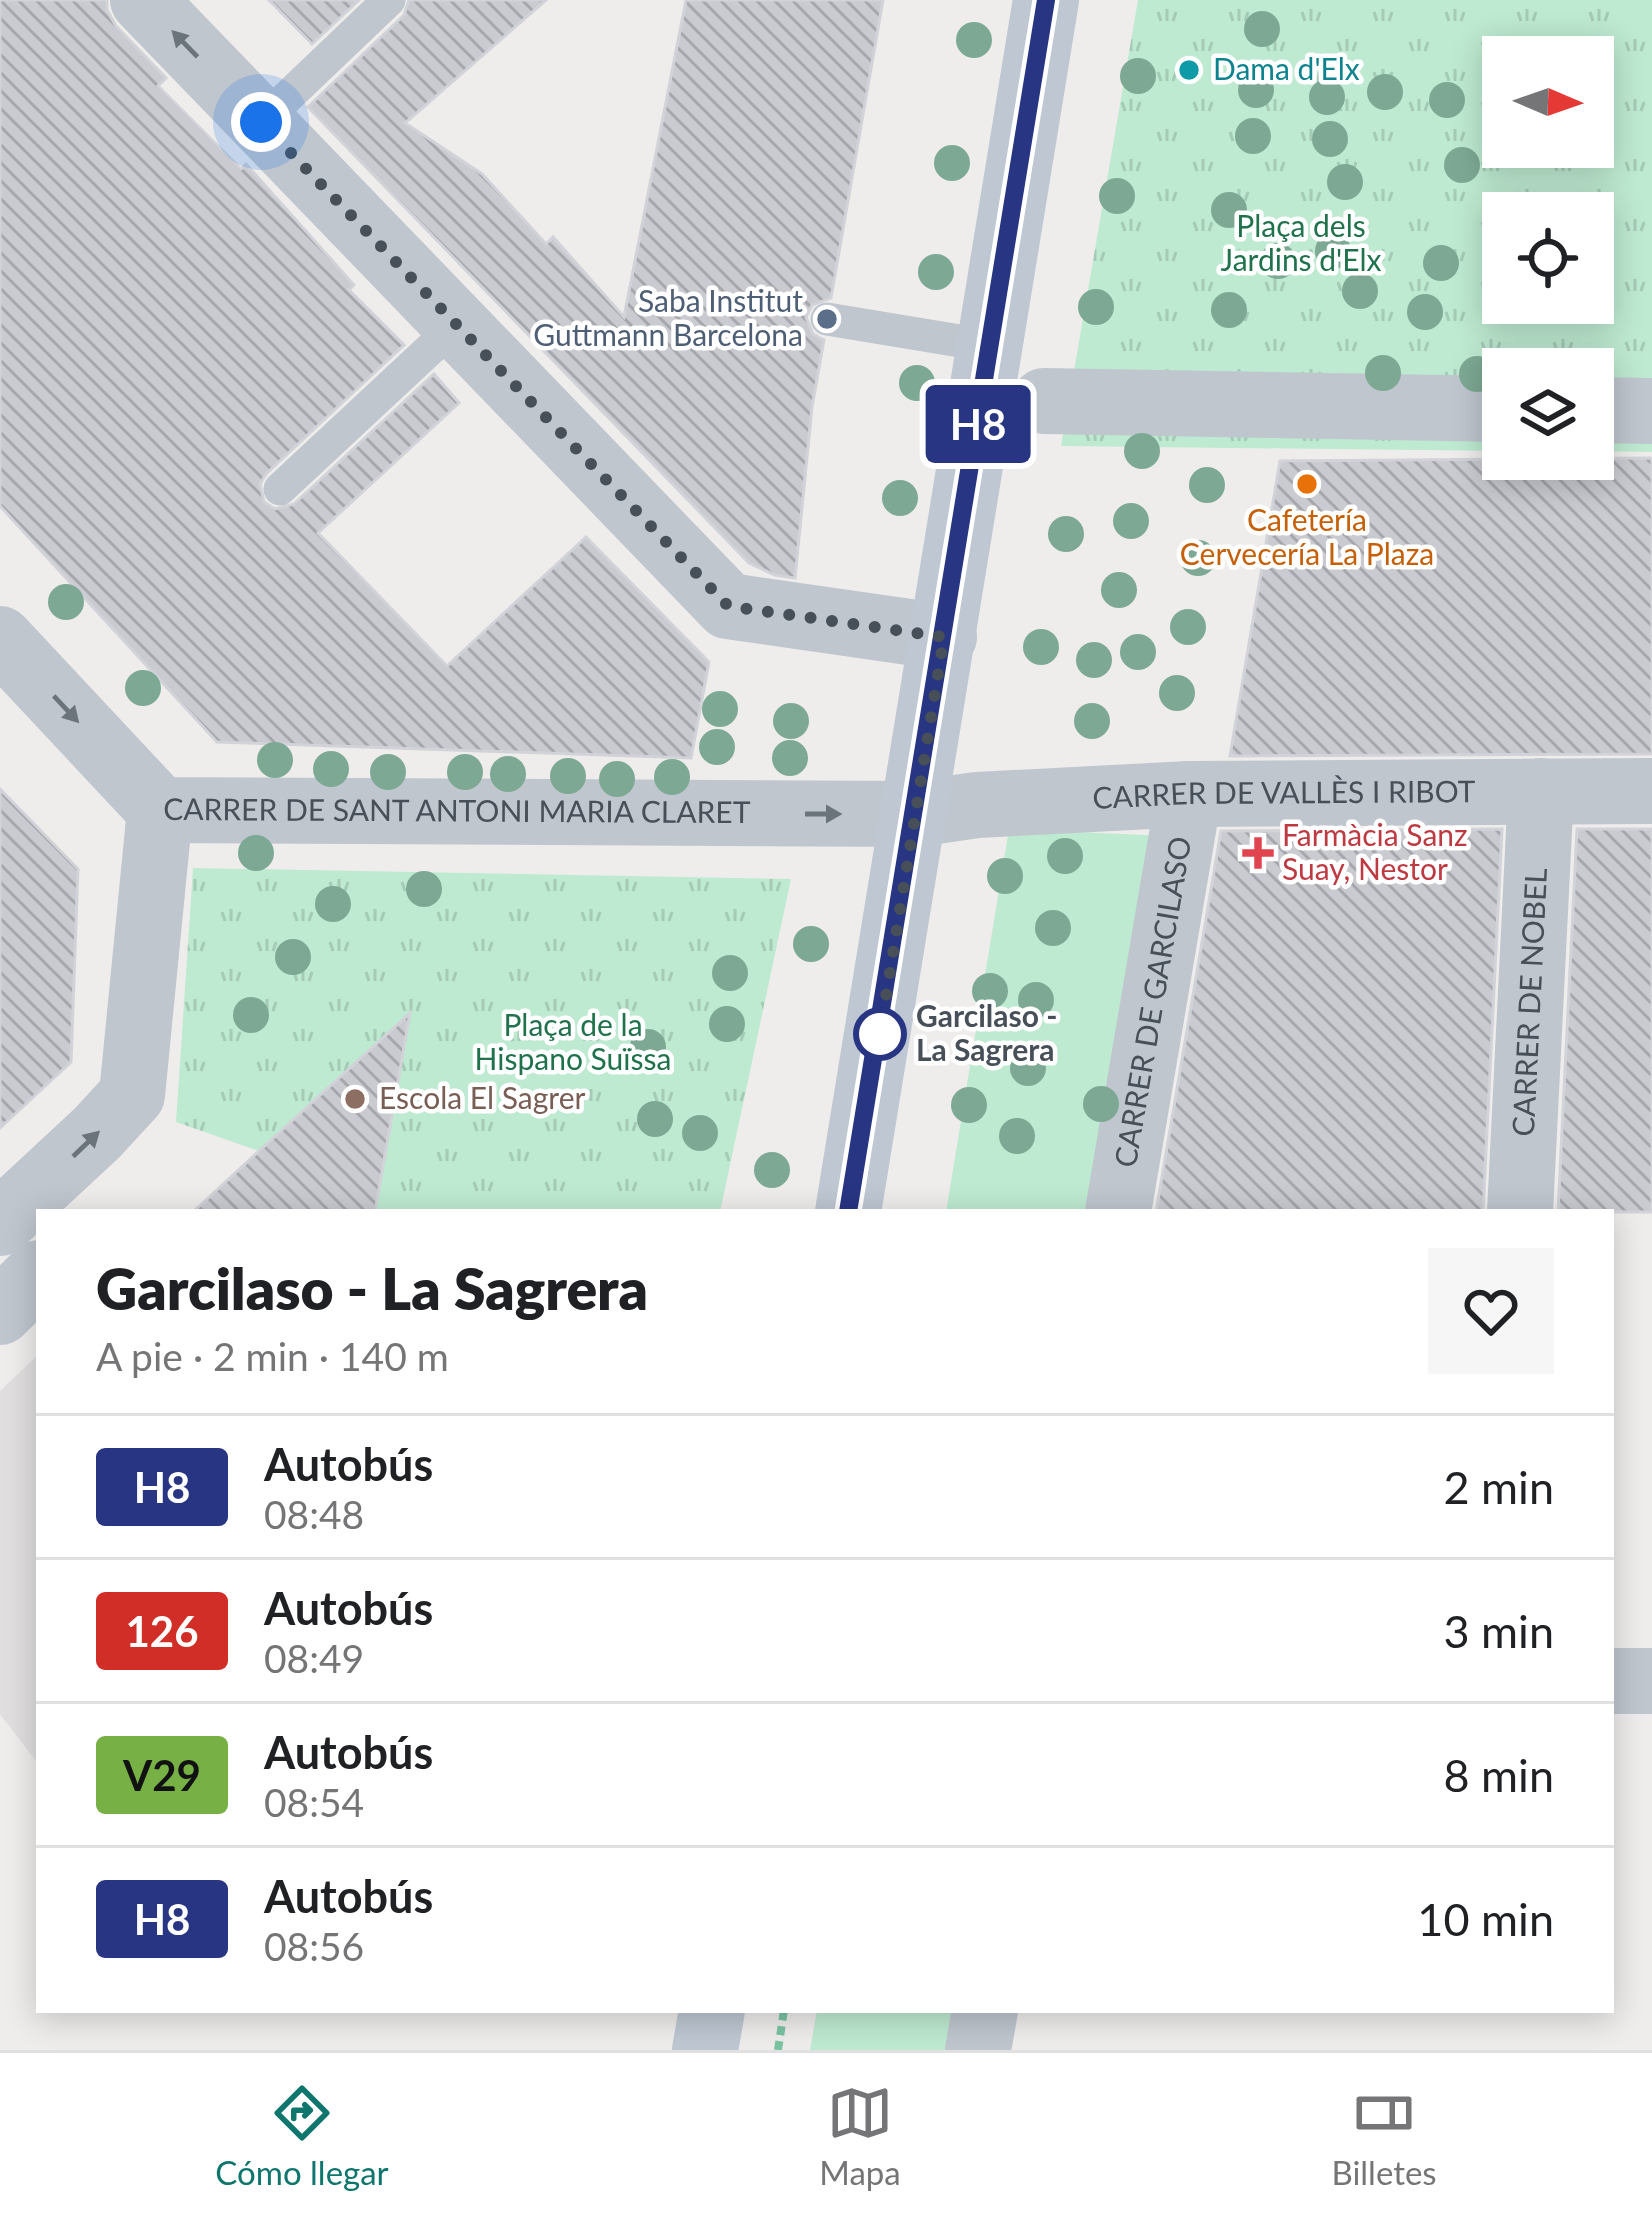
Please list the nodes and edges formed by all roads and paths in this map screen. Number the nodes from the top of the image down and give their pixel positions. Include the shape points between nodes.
1 (143, 0) edge
2 (389, 0) edge
3 (1046, 0) edge
4 (261, 122) junction
5 (827, 320) dead end
6 (456, 325) junction
7 (990, 346) junction
8 (1044, 401) dead end
9 (1482, 409) edge
10 (1614, 410) edge
11 (1652, 411) edge
12 (280, 489) dead end
13 (944, 637) junction
14 (0, 639) edge
15 (1540, 791) junction
16 (1652, 791) edge
17 (1189, 794) junction
18 (160, 810) junction
19 (915, 814) junction
20 (849, 1209) edge
21 (1119, 1209) edge
22 (1520, 1209) edge
23 (36, 1220) edge
24 (0, 1223) edge
25 (0, 1253) edge
26 (36, 1276) edge
27 (0, 1312) edge
28 (1614, 1681) edge
29 (1652, 1681) edge
30 (711, 2013) edge
31 (984, 2013) edge
32 (705, 2050) edge
33 (978, 2050) edge

4 -> 1 street
2 - 4 lane
3 - 7 street
4 - 6 street
5 - 7 lane
6 - 12 lane
6 - 13 street via 728,606
7 - 13 street
8 - 9 street
10 - 11 street
13 - 19 street
14 -> 18 street, CARRER DE SANT ANTONI MARIA CLARET
15 - 16 street, CARRER DE VALLÈS I RIBOT
15 - 17 street, CARRER DE VALLÈS I RIBOT
15 - 22 street, CARRER DE NOBEL
17 - 19 street, CARRER DE VALLÈS I RIBOT
17 - 21 street, CARRER DE GARCILASO
18 -> 19 street, CARRER DE SANT ANTONI MARIA CLARET
24 -> 18 street via 132,1095
19 - 20 street
23 - 25 street
26 - 27 street
28 - 29 street
30 - 32 street
31 - 33 street

